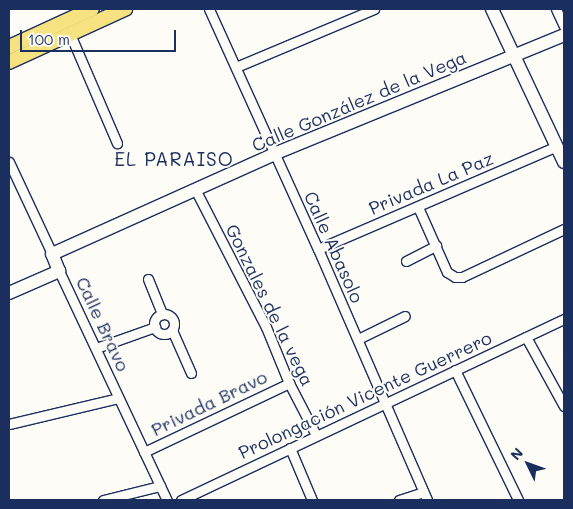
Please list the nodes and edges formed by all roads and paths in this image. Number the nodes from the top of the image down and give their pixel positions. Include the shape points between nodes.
1 (92, 9) edge
2 (125, 9) edge
3 (209, 9) edge
4 (374, 9) edge
5 (492, 9) edge
6 (556, 9) edge
7 (564, 26) edge
8 (70, 34) junction
9 (564, 35) edge
10 (9, 47) edge
11 (515, 55) junction
12 (9, 62) edge
13 (236, 67) junction
14 (117, 143) dead end
15 (557, 146) junction
16 (274, 154) junction
17 (9, 162) edge
18 (564, 162) edge
19 (196, 188) junction
20 (418, 207) junction
21 (564, 229) edge
22 (436, 246) junction
23 (318, 249) junction
24 (52, 254) junction
25 (406, 261) dead end
26 (59, 271) junction
27 (148, 279) dead end
28 (9, 293) edge
29 (162, 314) junction
30 (405, 316) dead end
31 (564, 319) edge
32 (155, 328) junction
33 (172, 330) junction
34 (526, 337) junction
35 (358, 339) junction
36 (96, 348) junction
37 (455, 370) junction
38 (192, 373) dead end
39 (289, 383) junction
40 (118, 398) junction
41 (384, 403) junction
42 (564, 406) edge
43 (9, 424) edge
44 (316, 435) junction
45 (290, 448) junction
46 (144, 452) junction
47 (160, 486) junction
48 (425, 496) edge
49 (103, 500) edge
50 (167, 500) edge
51 (181, 500) edge
52 (312, 500) edge
53 (399, 500) edge
54 (518, 500) edge

1 - 10 main road
2 - 8 main road
3 - 13 street, Calle Abasolo
4 - 13 street
5 - 11 street
6 - 7 street
8 - 12 main road
8 - 14 street
9 - 11 street, Calle González de la Vega
11 - 15 street
11 - 16 street, Calle González de la Vega
13 - 16 street, Calle Abasolo
15 - 18 street
15 - 20 street, Privada La Paz
16 - 19 street, Calle González de la Vega
16 - 23 street, Calle Abasolo
17 - 24 street, Calle Bravo
19 - 24 street, Calle González de la Vega
19 - 39 street, Gonzales de la vega via 266,327
20 - 22 street
20 - 23 street, Privada La Paz
21 - 22 street via 462,277 447,272
22 - 25 street
23 - 35 street, Calle Abasolo
24 - 26 street, Calle Bravo
26 - 28 street
26 - 36 street, Calle Bravo
27 - 29 street
29 - 32 street via 156,318
29 - 33 street via 172,318
30 - 35 street
31 - 34 street, Prolongación Vicente Guerrero
32 - 33 street via 163,333
32 - 36 street
33 - 38 street
34 - 37 street, Prolongación Vicente Guerrero
34 - 42 street
35 - 41 street, Calle Abasolo
36 - 40 street, Calle Bravo
37 - 41 street, Prolongación Vicente Guerrero
37 - 54 street
39 - 44 street, Gonzales de la vega
39 - 46 street, Privada Bravo
40 - 43 street
40 - 46 street, Calle Bravo
41 - 44 street, Prolongación Vicente Guerrero
41 - 48 street, Calle Abasolo
44 - 45 street, Prolongación Vicente Guerrero
45 - 51 street, Prolongación Vicente Guerrero
45 - 52 street
46 - 47 street, Calle Bravo
47 - 49 street
47 - 50 street, Calle Bravo
48 - 53 street

